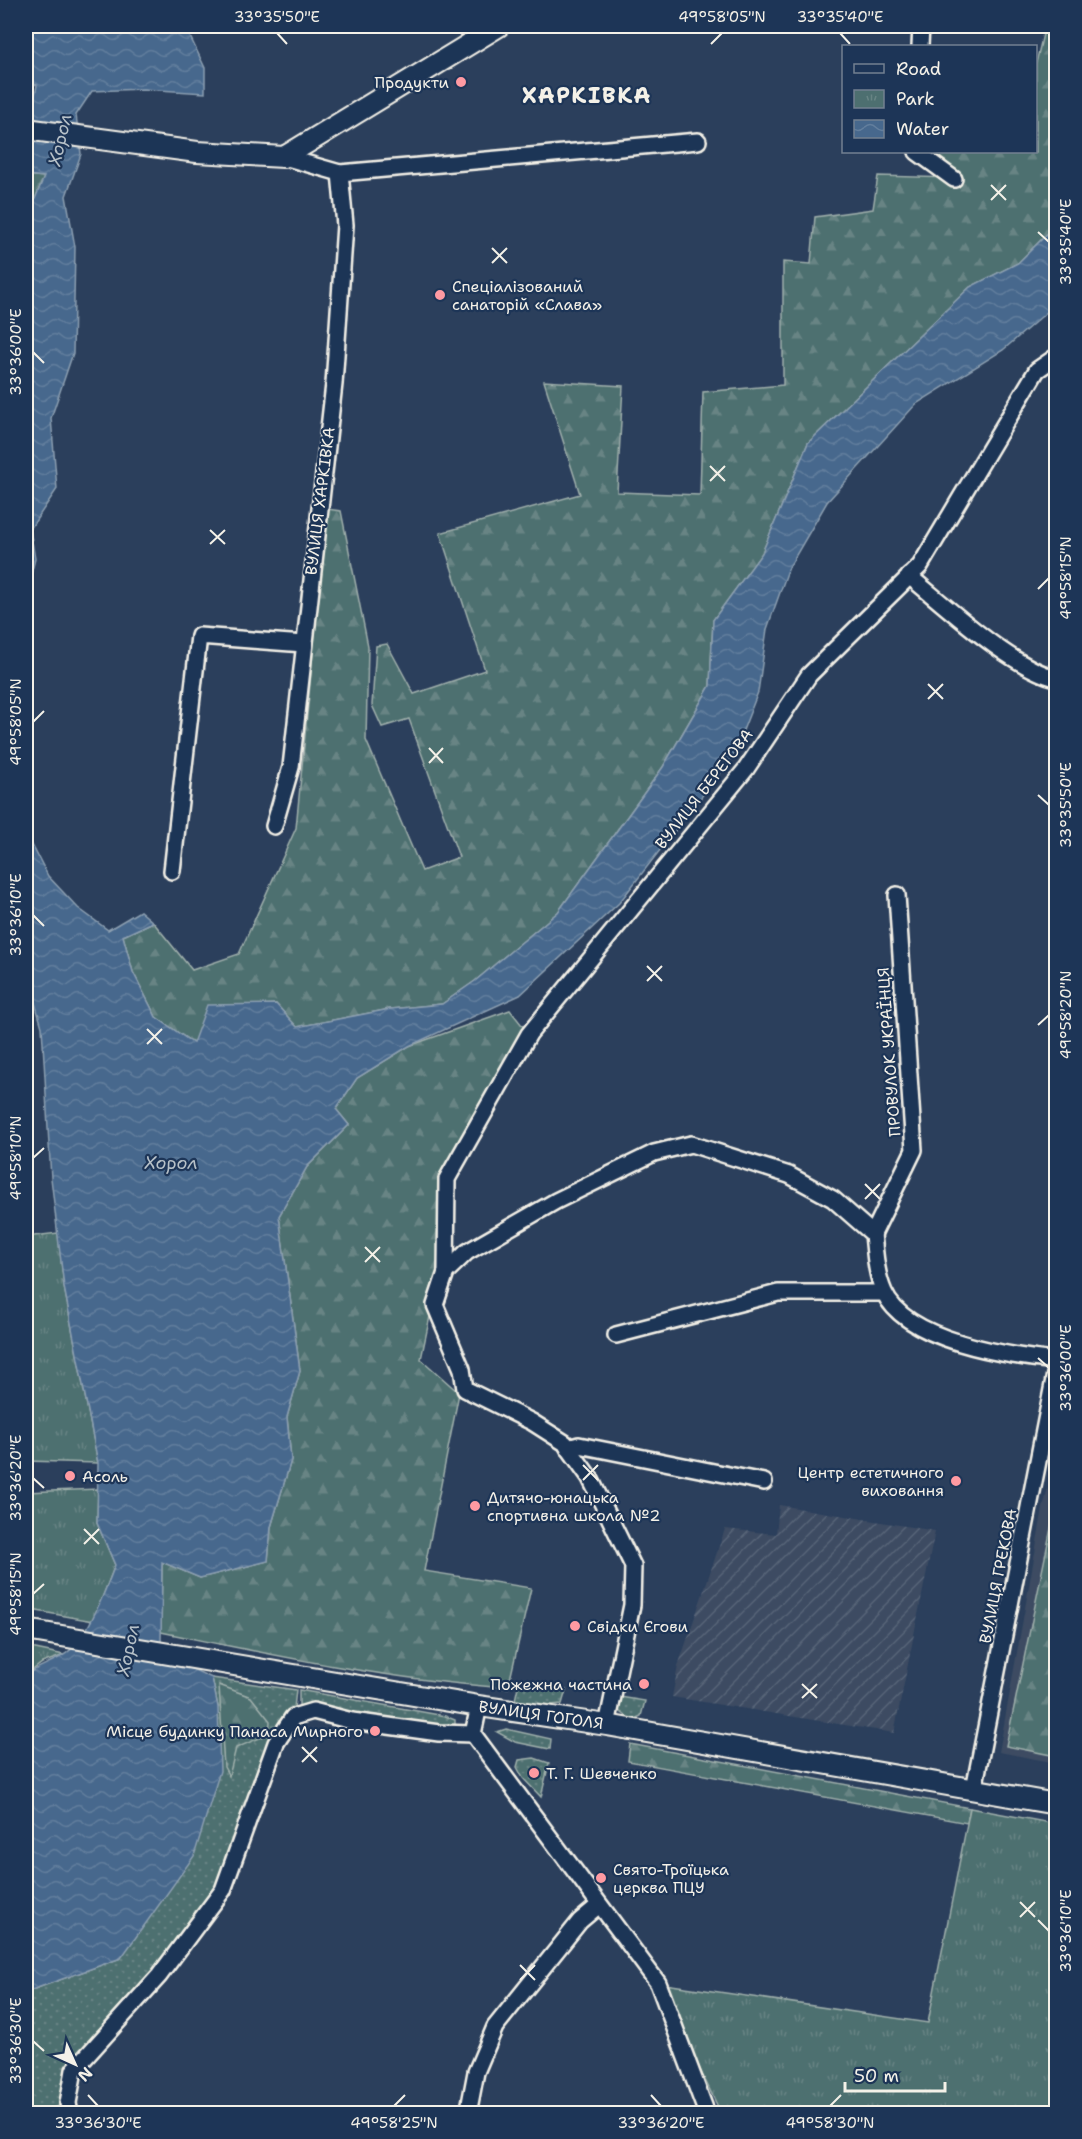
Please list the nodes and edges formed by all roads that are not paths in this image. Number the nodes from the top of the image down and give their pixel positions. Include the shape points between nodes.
1 (500, 26) edge
2 (921, 26) edge
3 (920, 45) edge
4 (26, 129) edge
5 (698, 141) dead end
6 (918, 153) edge
7 (284, 157) junction
8 (340, 173) junction
9 (954, 178) dead end
10 (1056, 357) edge
11 (909, 576) junction
12 (304, 644) junction
13 (1056, 678) edge
14 (274, 826) dead end
15 (172, 871) dead end
16 (897, 894) dead end
17 (873, 1234) junction
18 (446, 1272) junction
19 (884, 1293) junction
20 (616, 1335) dead end
21 (1056, 1361) edge
22 (1056, 1369) edge
23 (568, 1448) junction
24 (764, 1482) dead end
25 (32, 1631) edge
26 (479, 1706) junction
27 (607, 1725) junction
28 (473, 1734) junction
29 (974, 1789) junction
30 (1056, 1804) edge
31 (599, 1905) junction
32 (70, 2114) edge
33 (468, 2114) edge
34 (707, 2114) edge

1 - 7 street
2 - 3 street
4 - 7 street via 197,152
5 - 8 street
6 - 9 street
7 - 8 street
8 - 12 street, ВУЛИЦЯ ХАРКІВКА via 345,225 334,384
10 - 11 street, ВУЛИЦЯ БЕРЕГОВА via 1037,370 920,566
11 - 13 street via 970,627 1039,674
11 - 18 street, ВУЛИЦЯ БЕРЕГОВА via 809,675 746,769 529,1034 447,1179
12 - 14 street, ВУЛИЦЯ ХАРКІВКА via 291,767
12 - 15 street via 199,636
16 - 17 street, ПРОВУЛОК УКРАЇНЦЯ via 914,1150
17 - 18 street via 833,1199 789,1175 691,1144 654,1152 556,1201 467,1252
17 - 19 street
18 - 23 street via 435,1305 462,1369 465,1389 532,1422
19 - 20 street via 778,1293
19 - 21 street via 899,1314 957,1344
22 - 29 street, ВУЛИЦЯ ГРЕКОВА
23 - 24 street via 579,1445
23 - 27 street via 590,1478 633,1566 632,1605
25 - 26 street, ВУЛИЦЯ ГОГОЛЯ
26 - 27 street, ВУЛИЦЯ ГОГОЛЯ
26 - 28 street
27 - 29 street, ВУЛИЦЯ ГОГОЛЯ
28 - 31 street
28 - 32 street via 352,1721 313,1711 293,1717 276,1743 224,1890 159,1976 74,2070
29 - 30 street, ВУЛИЦЯ ГОГОЛЯ
31 - 33 street via 580,1921 495,2027 476,2072
31 - 34 street via 658,1983

